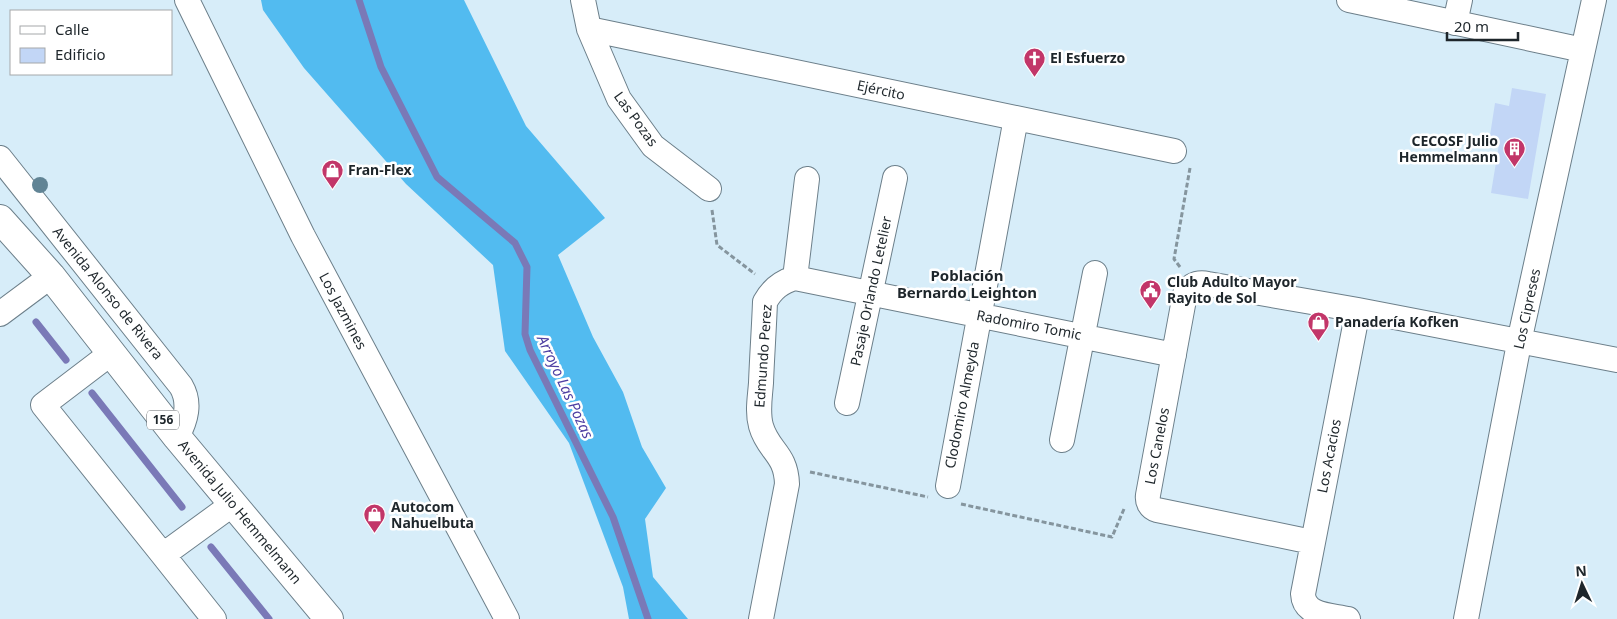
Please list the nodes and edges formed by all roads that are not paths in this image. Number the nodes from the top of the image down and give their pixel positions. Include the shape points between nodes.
1 (187, 0) edge
2 (583, 0) edge
3 (1349, 0) edge
4 (1460, 0) edge
5 (1594, 0) edge
6 (1455, 23) junction
7 (589, 29) junction
8 (1583, 50) junction
9 (1016, 118) junction
10 (1174, 151) road end
11 (0, 158) edge
12 (895, 178) dead end
13 (807, 179) dead end
14 (709, 189) road end
15 (0, 219) edge
16 (1095, 273) dead end
17 (51, 276) junction
18 (795, 278) junction
19 (871, 293) junction
20 (1358, 310) junction
21 (0, 314) edge
22 (979, 315) junction
23 (1083, 336) junction
24 (1520, 341) junction
25 (110, 354) junction
26 (1174, 355) junction
27 (1617, 360) edge
28 (846, 404) dead end
29 (177, 437) junction
30 (1062, 440) dead end
31 (944, 495) road end
32 (233, 504) junction
33 (1312, 542) junction
34 (163, 555) junction
35 (214, 619) edge
36 (330, 619) edge
37 (507, 619) edge
38 (761, 619) edge
39 (1348, 619) edge
40 (1466, 619) edge

1 - 37 street, Los Jazmines via 303,236
2 - 7 street, Las Pozas
3 - 6 street
4 - 6 street
5 - 8 street, Los Cipreses
6 - 8 street
7 - 9 street, Ejército
7 - 14 street, Las Pozas via 619,99 653,146
8 - 24 street, Los Cipreses
9 - 10 street, Ejército
9 - 22 street, Clodomiro Almeyda
11 - 29 street, Avenida Alonso de Rivera via 181,386 186,394 187,415
12 - 19 street, Pasaje Orlando Letelier
13 - 18 street
15 - 17 highway, Avenida Julio Hemmelmann / 156
16 - 23 street
17 - 21 street
17 - 25 highway, Avenida Julio Hemmelmann / 156
18 - 19 street, Radomiro Tomic
18 - 38 street, Edmundo Perez via 774,288 765,302 759,413 768,443 785,466 787,484
19 - 22 street, Radomiro Tomic
19 - 28 street, Pasaje Orlando Letelier
20 - 24 street
20 - 26 street, Los Canelos via 1200,283 1193,285 1185,294
20 - 33 street, Los Acacios
22 - 23 street, Radomiro Tomic
22 - 31 street, Clodomiro Almeyda
23 - 26 street, Radomiro Tomic
23 - 30 street
24 - 27 street
24 - 40 street, Los Cipreses
25 - 29 highway, Avenida Julio Hemmelmann / 156
25 - 34 street via 43,405
26 - 33 street, Los Canelos via 1147,498 1150,506
29 - 32 highway, Avenida Julio Hemmelmann / 156
32 - 34 street
32 - 36 highway, Avenida Julio Hemmelmann / 156
33 - 39 street, Los Acacios via 1303,594 1305,602 1314,612
34 - 35 street

